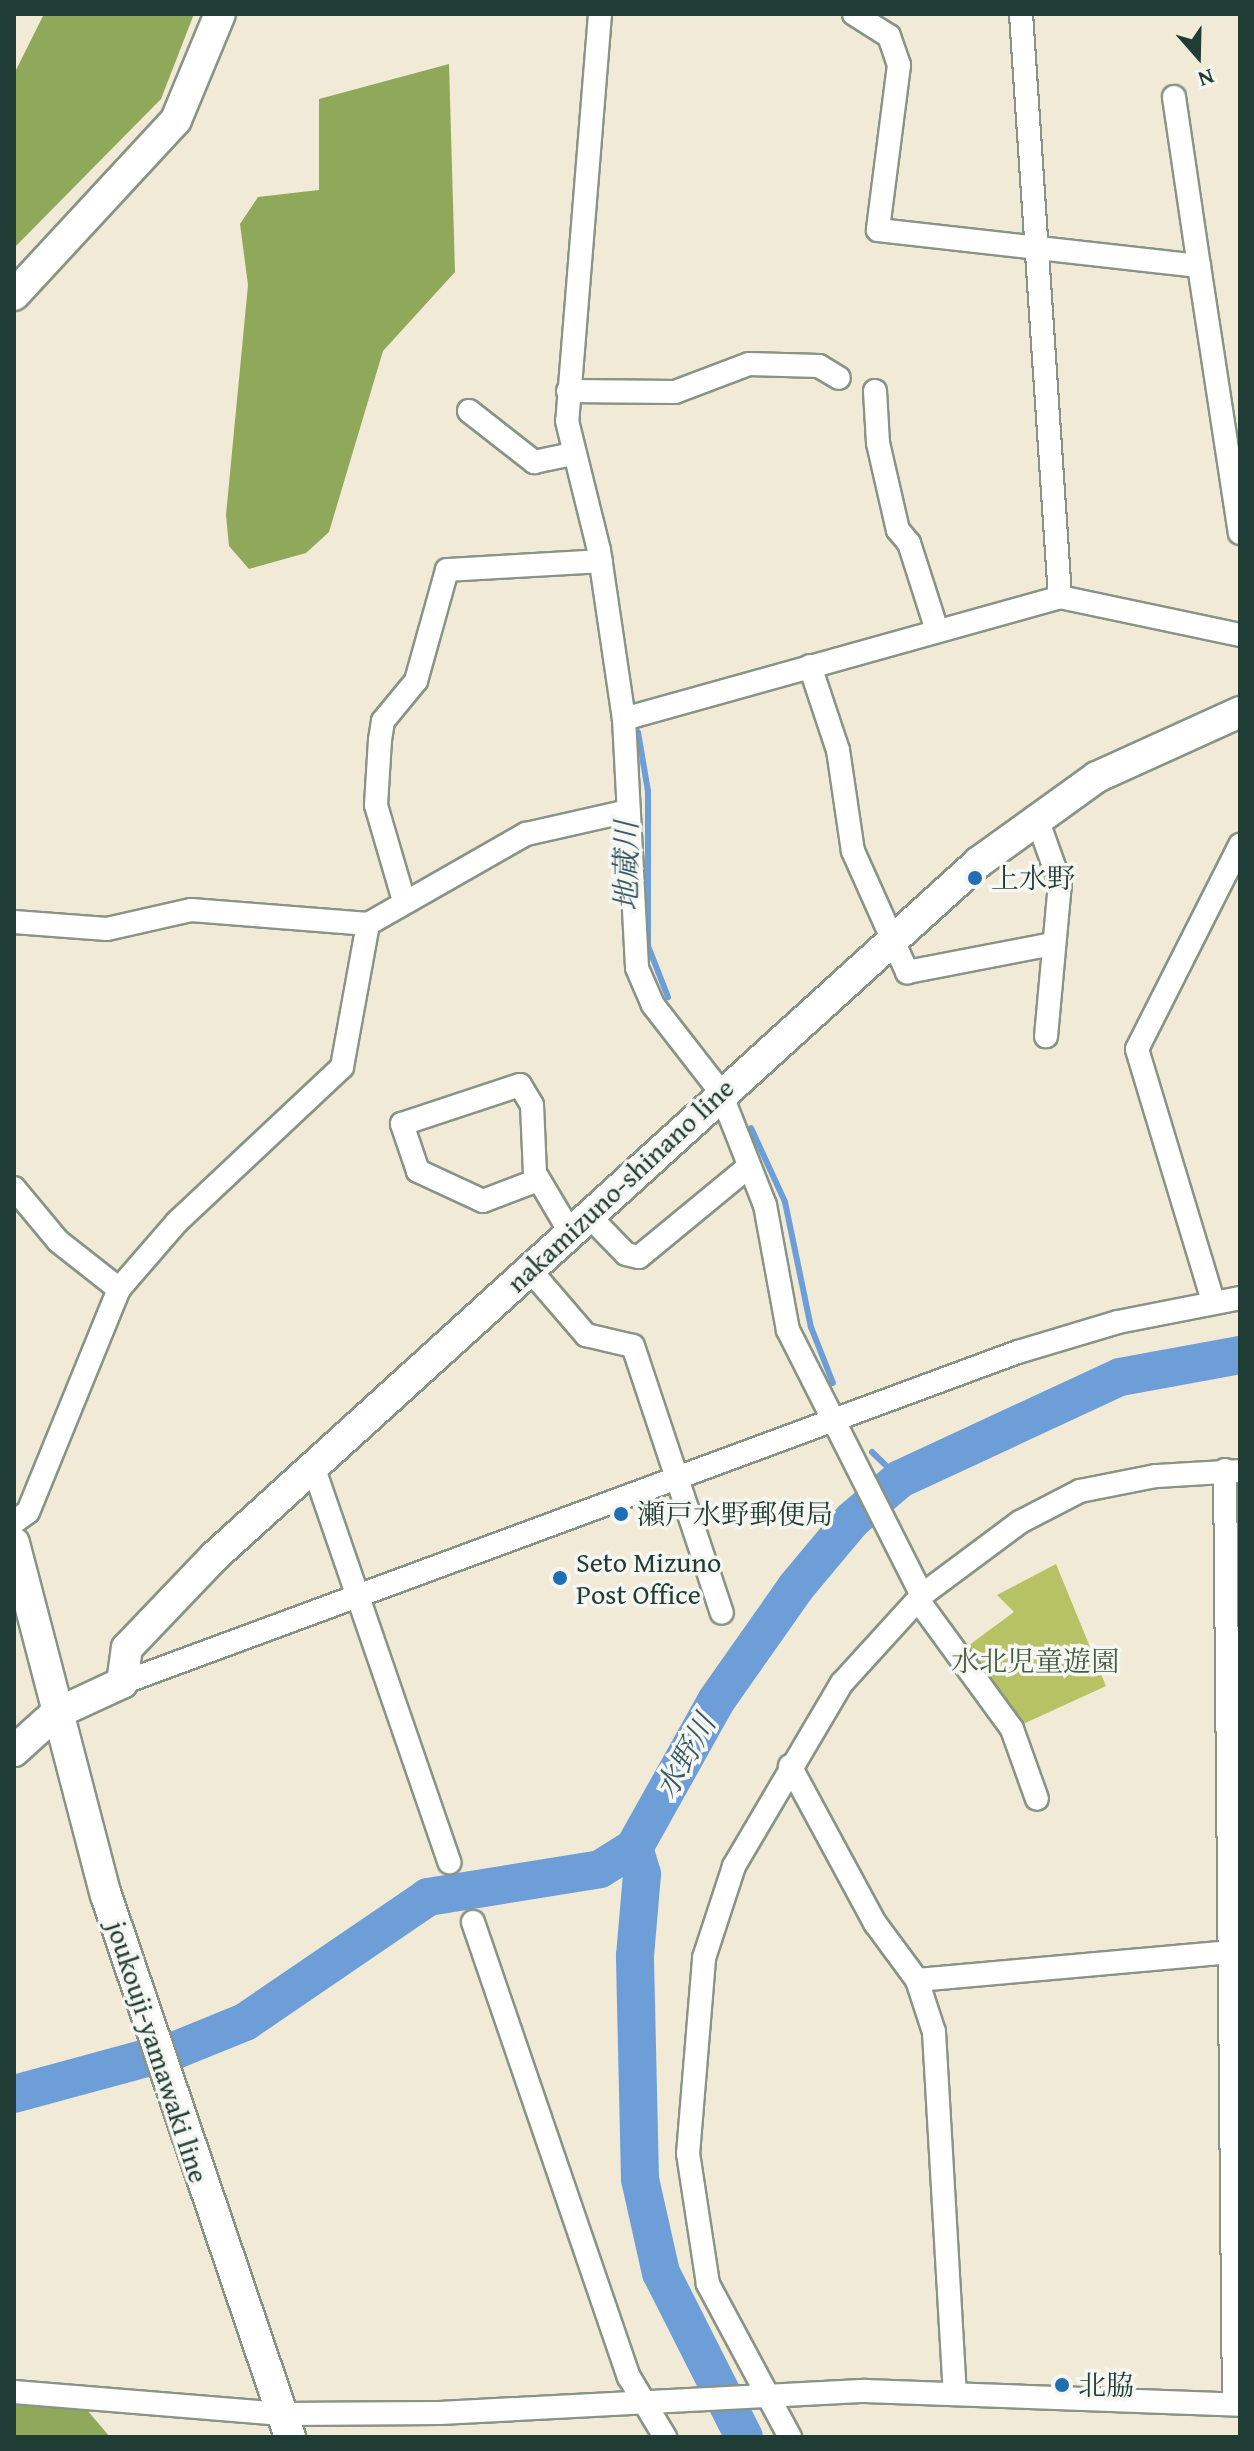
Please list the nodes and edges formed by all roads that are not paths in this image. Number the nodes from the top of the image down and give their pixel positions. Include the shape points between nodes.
1 (220, 14) edge
2 (600, 14) edge
3 (854, 14) edge
4 (1021, 14) edge
5 (1174, 97) dead end
6 (1039, 251) junction
7 (1199, 266) junction
8 (14, 295) edge
9 (839, 378) dead end
10 (568, 391) junction
11 (875, 391) dead end
12 (469, 411) dead end
13 (1231, 438) edge
14 (572, 454) junction
15 (1240, 533) edge
16 (601, 561) junction
17 (1060, 597) junction
18 (936, 627) junction
19 (1240, 635) edge
20 (810, 666) junction
21 (1240, 712) edge
22 (624, 719) junction
23 (628, 811) junction
24 (1036, 816) junction
25 (1240, 845) edge
26 (404, 901) junction
27 (14, 922) edge
28 (368, 924) junction
29 (887, 941) junction
30 (1053, 944) junction
31 (1046, 1036) dead end
32 (720, 1091) junction
33 (747, 1168) junction
34 (538, 1180) junction
35 (14, 1188) edge
36 (579, 1223) junction
37 (530, 1270) junction
38 (119, 1289) junction
39 (1240, 1298) edge
40 (1213, 1301) junction
41 (835, 1421) junction
42 (314, 1469) junction
43 (1232, 1471) edge
44 (674, 1480) junction
45 (14, 1522) edge
46 (14, 1543) edge
47 (918, 1590) junction
48 (357, 1596) junction
49 (722, 1613) dead end
50 (122, 1683) junction
51 (55, 1714) junction
52 (14, 1751) edge
53 (790, 1766) junction
54 (1037, 1799) dead end
55 (449, 1862) dead end
56 (473, 1922) dead end
57 (1235, 1951) edge
58 (917, 1980) junction
59 (955, 2391) junction
60 (14, 2392) edge
61 (767, 2398) junction
62 (650, 2400) junction
63 (1237, 2404) edge
64 (286, 2426) edge
65 (665, 2437) edge
66 (790, 2437) edge

1 - 8 main road via 176,120
2 - 10 street via 585,255
3 - 6 street via 889,36 899,65 878,230
4 - 6 street
5 - 7 street
6 - 7 street
6 - 17 street
7 - 13 street
9 - 10 street via 819,366 749,364 675,392
10 - 14 street
11 - 18 street via 878,443 898,530 909,543
12 - 14 street via 534,462
13 - 15 street
14 - 16 street
16 - 22 street
16 - 26 street via 447,570 416,681 382,730 376,805
17 - 18 street
17 - 19 street
18 - 20 street
20 - 22 street
20 - 29 street via 838,750 853,851
21 - 24 main road, nakamizuno-shinano line via 1097,777
22 - 23 street
23 - 26 street via 526,834
23 - 32 street via 637,968 653,1005
24 - 29 main road, nakamizuno-shinano line
24 - 30 street via 1060,883
25 - 40 street via 1137,1049
26 - 28 street
27 - 28 street via 107,929 191,910
28 - 38 street via 342,1067 177,1222
29 - 30 street via 907,972
29 - 32 main road, nakamizuno-shinano line
30 - 31 street
32 - 33 street
32 - 36 main road, nakamizuno-shinano line
33 - 36 street via 639,1257
33 - 41 street via 765,1205 788,1330
34 - 34 street via 532,1105 520,1085 402,1124 418,1171 483,1201
34 - 36 street
35 - 38 street via 58,1241
36 - 37 main road, nakamizuno-shinano line
37 - 42 main road, nakamizuno-shinano line
37 - 44 street via 586,1335 633,1346
38 - 45 street via 28,1512
39 - 40 street
40 - 41 street via 1018,1352
41 - 44 street
41 - 47 street
42 - 48 street
42 - 50 main road, nakamizuno-shinano line via 127,1648
43 - 47 street via 1080,1491 1020,1522
43 - 57 street
44 - 48 street
44 - 49 street
46 - 51 main road, joukouji-yamawaki line
47 - 53 street via 842,1683
47 - 54 street via 1012,1729
48 - 50 street
48 - 55 street
50 - 51 main road
51 - 52 main road
51 - 64 main road, joukouji-yamawaki line via 152,2035
53 - 58 street via 875,1923
53 - 61 street via 734,1866 704,1958 688,2154 708,2284
56 - 62 street
57 - 58 street
57 - 63 street
58 - 59 street via 934,2032
59 - 61 street
59 - 63 street
60 - 64 street
61 - 62 street
61 - 66 street
62 - 64 street
62 - 65 street

